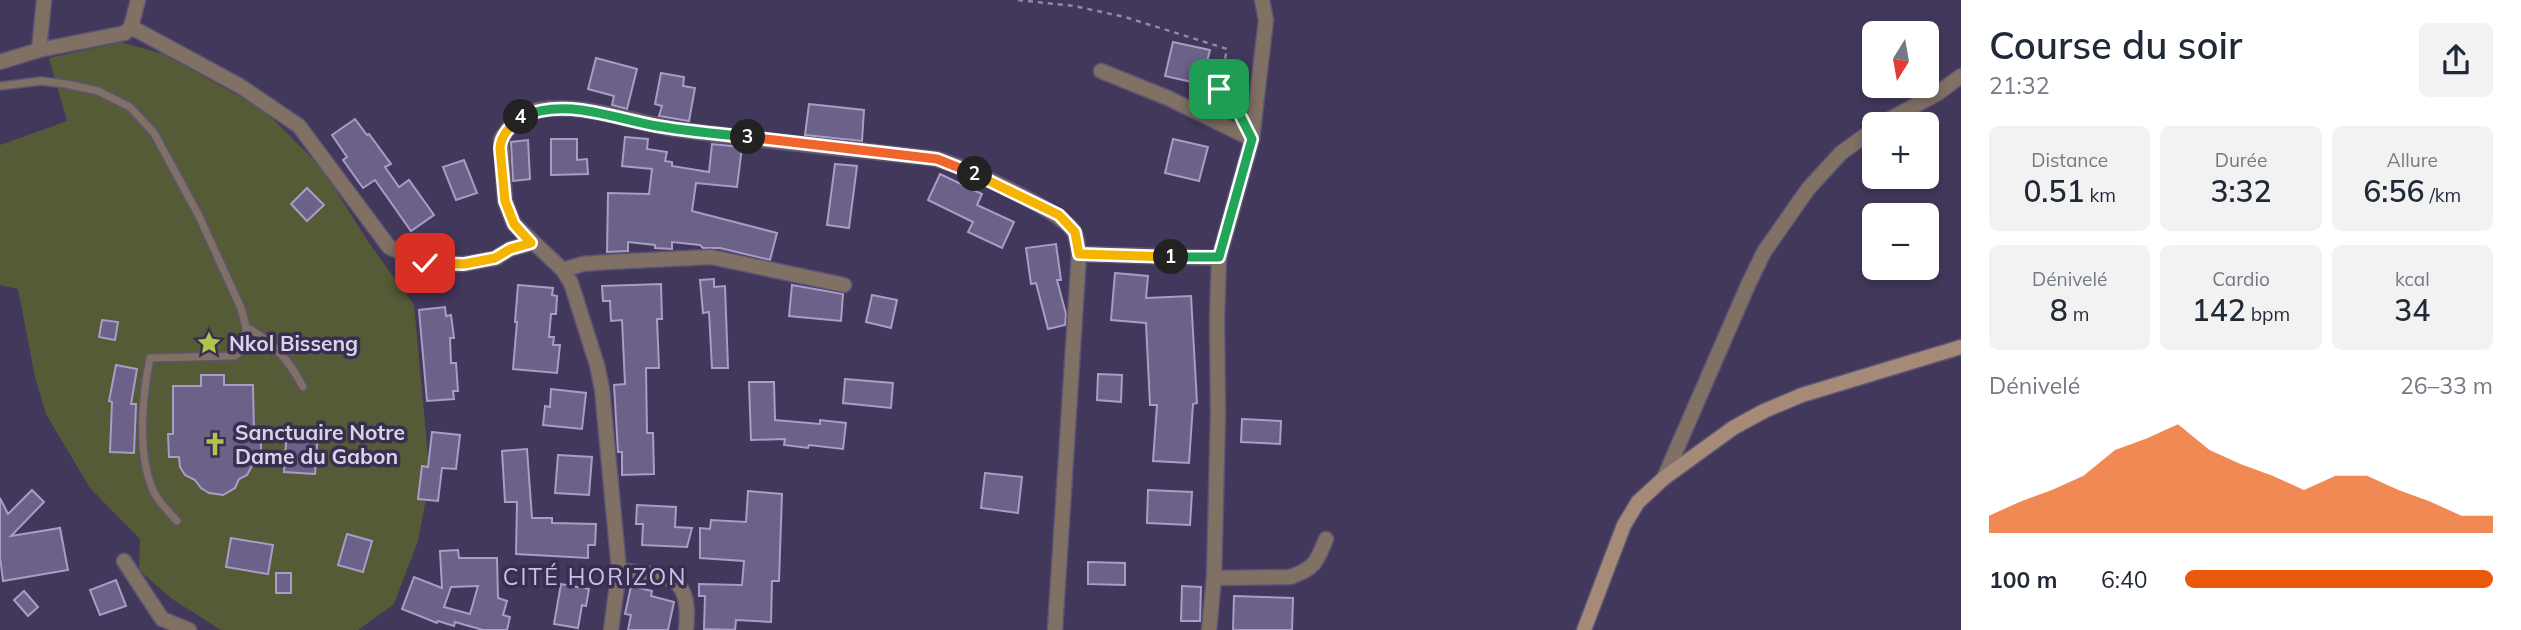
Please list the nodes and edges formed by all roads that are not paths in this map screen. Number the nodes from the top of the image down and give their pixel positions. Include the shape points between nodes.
1 (44, 0) edge
2 (138, 0) edge
3 (1262, 0) edge
4 (131, 27) junction
5 (39, 50) junction
6 (0, 62) edge
7 (1101, 71) dead end
8 (1961, 76) edge
9 (0, 86) edge
10 (1905, 112) edge
11 (1862, 138) edge
12 (1252, 139) junction
13 (531, 243) junction
14 (1079, 254) junction
15 (1219, 257) junction
16 (563, 270) junction
17 (844, 285) dead end
18 (246, 327) junction
19 (1961, 347) edge
20 (303, 387) dead end
21 (1664, 478) junction
22 (177, 521) dead end
23 (1326, 539) dead end
24 (124, 561) dead end
25 (619, 570) junction
26 (1214, 578) junction
27 (188, 630) edge
28 (611, 630) edge
29 (686, 630) edge
30 (1055, 630) edge
31 (1209, 630) edge
32 (1584, 630) edge

1 - 5 street
2 - 4 street
3 - 12 street via 1266,20
4 - 5 street via 125,33
4 - 13 street via 240,86 299,126 389,247 425,263 464,264 495,258
5 - 6 street
7 - 12 street
8 - 10 street
9 - 18 lane via 41,81 66,84 98,91 130,107 154,133 199,216
11 - 21 street via 1808,189 1764,252
12 - 15 street
13 - 14 street via 514,224 505,201 500,139 520,118 537,110 576,108 684,130 951,163 1059,215 1075,232
13 - 16 street
14 - 15 street
14 - 30 street
15 - 26 street
16 - 17 street via 583,264 712,257
16 - 25 street via 571,283 602,389
18 - 20 lane via 282,353
18 - 22 lane via 246,348 234,356 149,358 144,385 144,458 153,492
19 - 21 main road via 1764,411
21 - 32 main road via 1638,502 1624,524
23 - 26 street via 1312,567 1290,577
24 - 27 street via 162,619
25 - 28 street
25 - 29 street via 669,578 682,587 688,600
26 - 31 street

